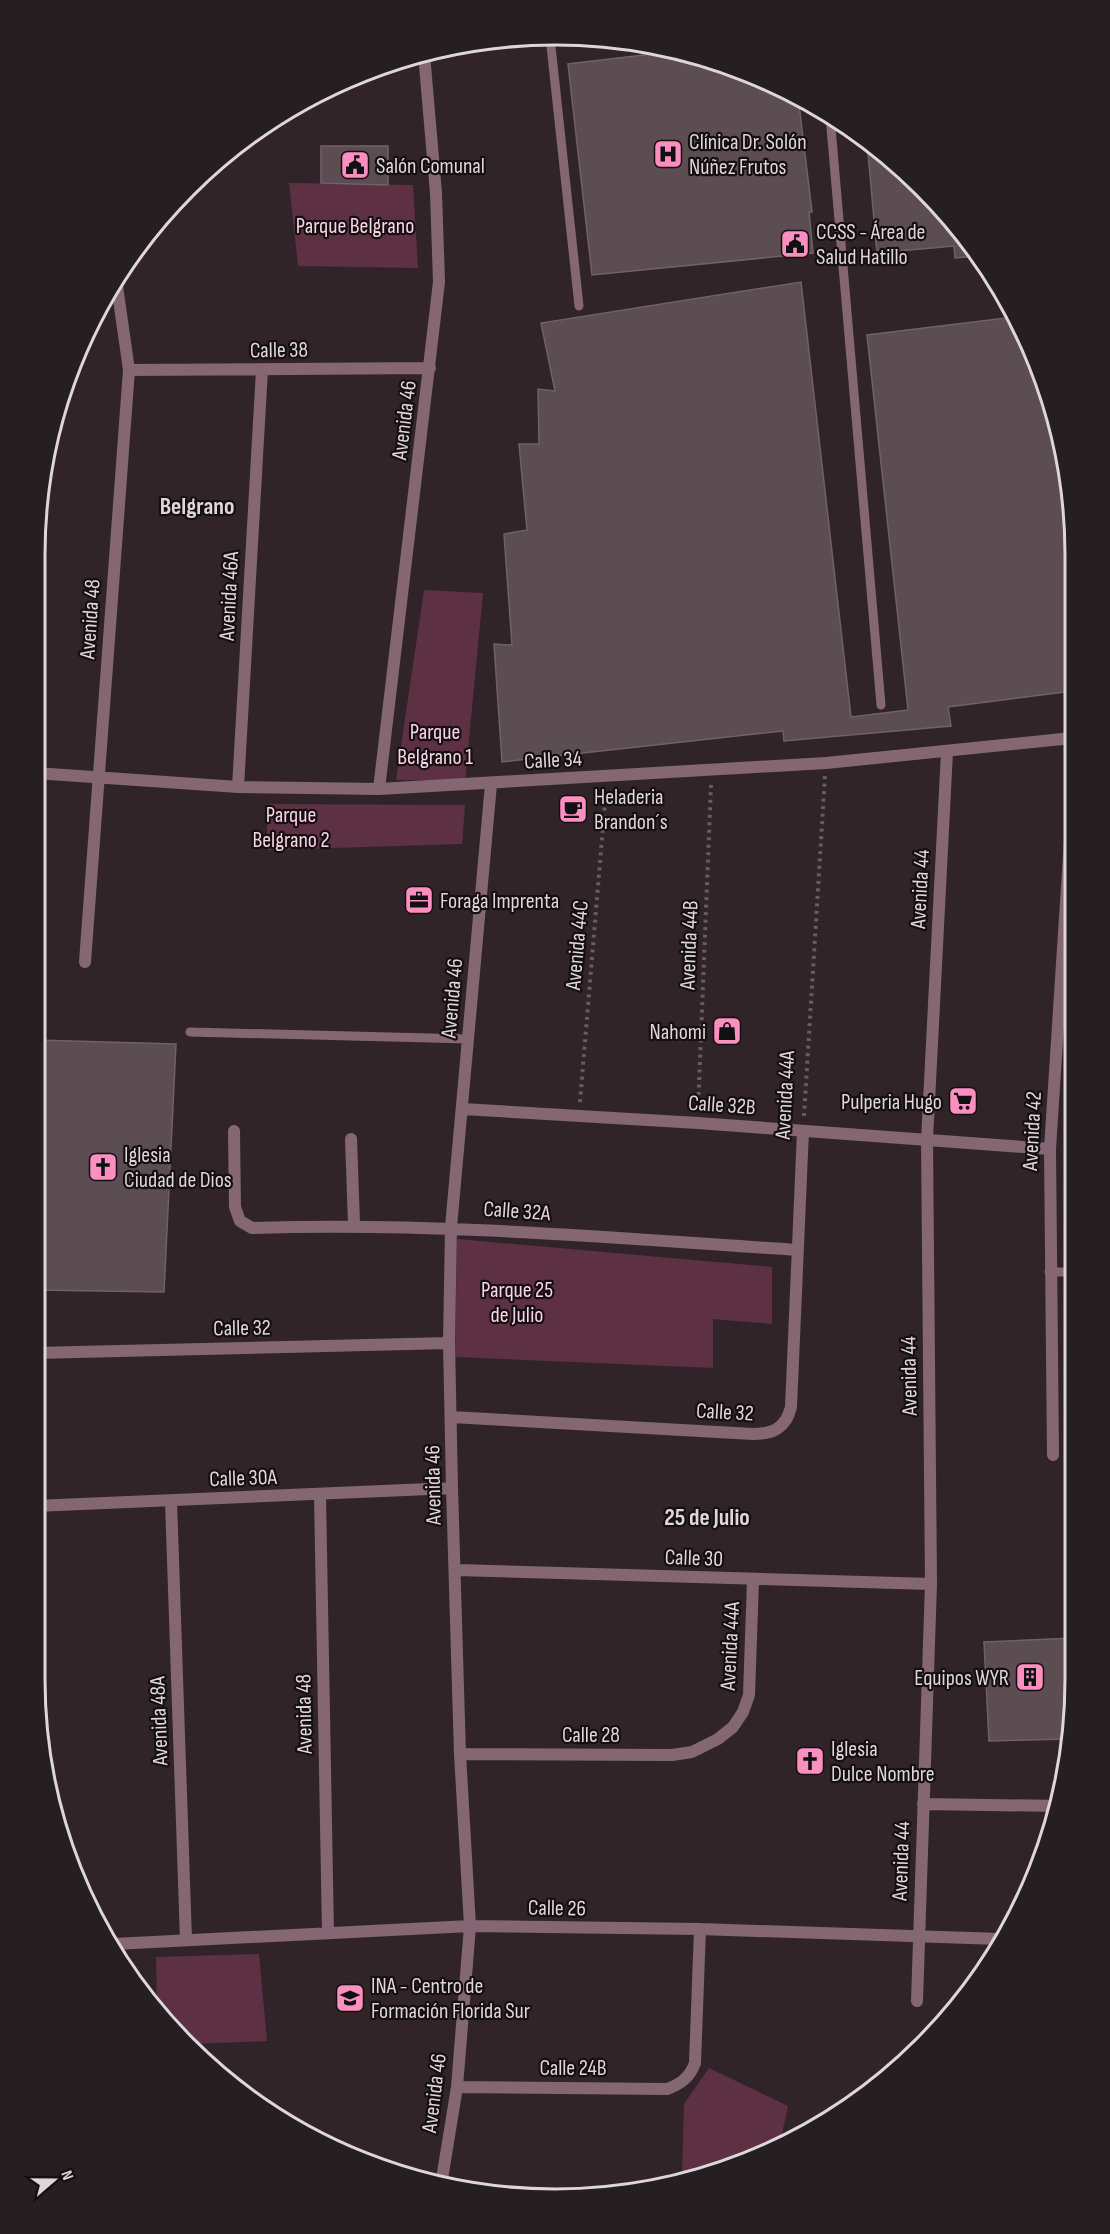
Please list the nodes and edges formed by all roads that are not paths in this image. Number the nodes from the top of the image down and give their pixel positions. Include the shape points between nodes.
1 (551, 45) edge
2 (425, 62) edge
3 (831, 126) edge
4 (118, 292) edge
5 (579, 306) dead end
6 (430, 368) junction
7 (129, 370) junction
8 (262, 370) junction
9 (881, 705) dead end
10 (1065, 739) edge
11 (947, 752) junction
12 (45, 774) edge
13 (98, 779) junction
14 (490, 784) junction
15 (238, 787) junction
16 (379, 789) junction
17 (1065, 917) edge
18 (85, 962) dead end
19 (190, 1032) dead end
20 (469, 1039) junction
21 (463, 1109) junction
22 (234, 1131) dead end
23 (803, 1131) junction
24 (351, 1139) dead end
25 (927, 1140) junction
26 (1050, 1149) junction
27 (354, 1224) junction
28 (452, 1227) junction
29 (798, 1250) junction
30 (1049, 1272) junction
31 (1065, 1272) edge
32 (450, 1343) junction
33 (45, 1353) edge
34 (451, 1417) junction
35 (781, 1427) joint
36 (1053, 1455) dead end
37 (452, 1488) junction
38 (320, 1495) junction
39 (171, 1501) junction
40 (45, 1506) edge
41 (455, 1570) junction
42 (753, 1580) junction
43 (931, 1584) junction
44 (718, 1739) joint
45 (460, 1754) junction
46 (923, 1804) junction
47 (1049, 1806) edge
48 (470, 1926) junction
49 (700, 1929) junction
50 (328, 1933) junction
51 (918, 1935) junction
52 (994, 1939) edge
53 (186, 1940) junction
54 (119, 1944) edge
55 (917, 2001) dead end
56 (457, 2087) junction
57 (442, 2176) edge

1 - 5 lane
2 - 6 street, Avenida 46 via 439,282
3 - 9 lane
4 - 7 street, Avenida 48
6 - 8 street, Calle 38
6 - 16 street, Avenida 46
7 - 8 street, Calle 38
7 - 13 street, Avenida 48
8 - 15 street, Avenida 46A
10 - 11 street, Calle 34
11 - 14 street, Calle 34
11 - 25 street, Avenida 44
12 - 13 street, Calle 34
13 - 15 street, Calle 34
13 - 18 street, Avenida 48
14 - 16 street, Calle 34
14 - 20 street, Avenida 46
15 - 16 street, Calle 34
17 - 26 street, Avenida 42
19 - 20 lane
20 - 21 street, Avenida 46
21 - 23 street, Calle 32B
21 - 28 street, Avenida 46
22 - 27 street, Calle 32A via 234,1197 238,1217 252,1228
23 - 25 street, Calle 32B
23 - 29 street, Avenida 44A
24 - 27 street
25 - 26 street, Calle 32B
25 - 43 street, Avenida 44
26 - 30 street, Avenida 42
27 - 28 street, Calle 32A
28 - 29 street, Calle 32A
28 - 32 street, Avenida 46
29 - 35 street, Avenida 44A via 790,1407
30 - 31 lane
30 - 36 street, Avenida 42
32 - 33 street, Calle 32
32 - 34 street, Avenida 46
34 - 35 street, Calle 32 via 753,1434
34 - 37 street, Avenida 46
37 - 38 street, Calle 30A
37 - 41 street, Avenida 46
38 - 39 street, Calle 30A
38 - 50 street, Avenida 48
39 - 40 street, Calle 30A
39 - 53 street, Avenida 48A
41 - 42 street, Calle 30
41 - 45 street, Avenida 46
42 - 43 street, Calle 30
42 - 44 street, Avenida 44A via 749,1695 738,1720
43 - 46 street, Avenida 44
44 - 45 street, Calle 28 via 692,1752 672,1755
45 - 48 street, Avenida 46
46 - 47 street
46 - 51 street, Avenida 44
48 - 49 street, Calle 26
48 - 50 street, Calle 26
48 - 56 street, Avenida 46
49 - 51 street, Calle 26
49 - 56 street, Calle 24B via 695,2063 686,2079 667,2089
50 - 53 street, Calle 26
51 - 52 street, Calle 26
51 - 55 street, Avenida 44
53 - 54 street, Calle 26
56 - 57 street, Avenida 46

